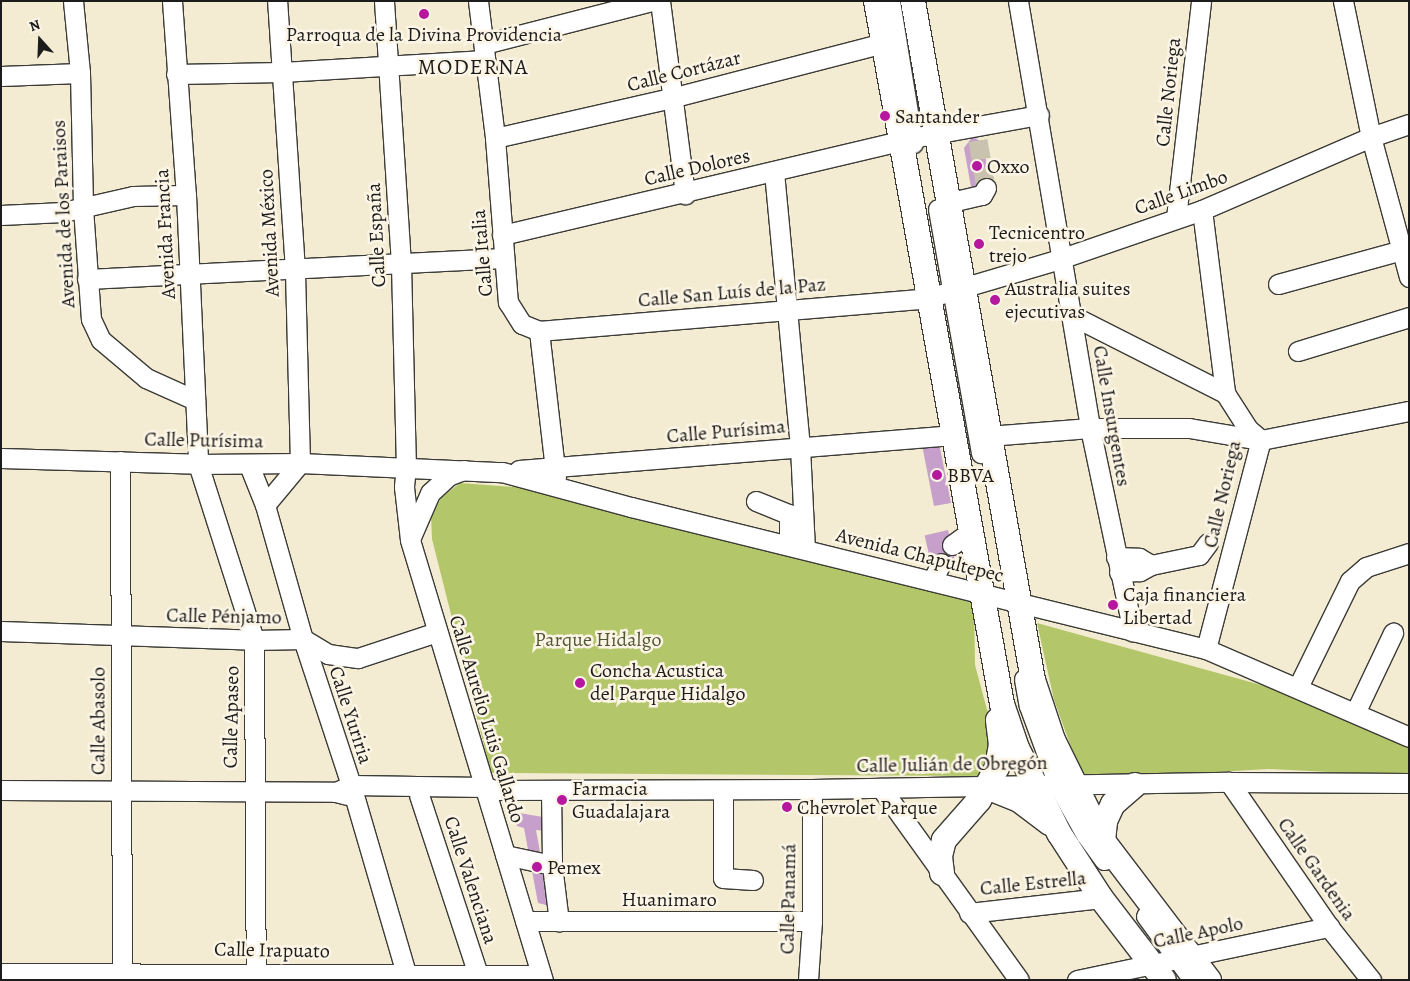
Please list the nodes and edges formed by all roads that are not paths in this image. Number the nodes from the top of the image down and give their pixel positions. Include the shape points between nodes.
1 (73, 1) edge
2 (172, 1) edge
3 (277, 1) edge
4 (384, 1) edge
5 (478, 1) edge
6 (652, 1) edge
7 (660, 1) edge
8 (876, 1) edge
9 (890, 1) edge
10 (902, 1) edge
11 (913, 1) edge
12 (1018, 1) edge
13 (1201, 1) edge
14 (1343, 1) edge
15 (883, 44) junction
16 (484, 52) junction
17 (389, 66) junction
18 (282, 72) junction
19 (80, 73) junction
20 (176, 74) junction
21 (1, 76) edge
22 (671, 98) junction
23 (1039, 116) junction
24 (1409, 124) edge
25 (920, 137) junction
26 (1371, 137) junction
27 (495, 138) junction
28 (774, 172) junction
29 (986, 188) dead end
30 (685, 194) junction
31 (186, 195) junction
32 (951, 202) junction
33 (83, 208) junction
34 (1202, 210) junction
35 (1, 216) edge
36 (1176, 218) junction
37 (502, 235) junction
38 (1402, 250) junction
39 (503, 258) junction
40 (1060, 259) junction
41 (401, 264) junction
42 (295, 270) junction
43 (190, 276) junction
44 (1409, 277) edge
45 (87, 279) junction
46 (1278, 284) dead end
47 (945, 293) junction
48 (789, 310) junction
49 (1071, 315) junction
50 (1409, 317) edge
51 (539, 331) junction
52 (1298, 350) dead end
53 (1225, 393) junction
54 (195, 400) junction
55 (1409, 411) edge
56 (1090, 428) junction
57 (954, 435) junction
58 (988, 436) junction
59 (1261, 440) junction
60 (800, 447) junction
61 (1, 458) edge
62 (120, 461) junction
63 (198, 464) junction
64 (300, 464) junction
65 (249, 465) junction
66 (406, 467) junction
67 (470, 468) junction
68 (556, 476) junction
69 (756, 501) dead end
70 (265, 505) junction
71 (410, 540) junction
72 (1208, 542) dead end
73 (797, 547) junction
74 (1409, 553) edge
75 (940, 563) dead end
76 (1117, 564) junction
77 (932, 581) junction
78 (997, 599) junction
79 (1, 631) edge
80 (437, 632) junction
81 (1133, 632) junction
82 (1393, 633) dead end
83 (119, 636) junction
84 (303, 639) junction
85 (254, 640) junction
86 (1206, 649) junction
87 (1298, 687) junction
88 (1355, 713) junction
89 (1409, 737) edge
90 (1229, 782) junction
91 (1409, 783) edge
92 (1052, 785) junction
93 (1135, 785) junction
94 (987, 787) junction
95 (880, 788) junction
96 (121, 789) junction
97 (812, 789) junction
98 (1, 790) edge
99 (551, 790) junction
100 (723, 790) junction
101 (253, 791) junction
102 (347, 791) junction
103 (489, 791) junction
104 (419, 795) junction
105 (1058, 833) junction
106 (1103, 841) junction
107 (505, 855) junction
108 (552, 865) junction
109 (942, 873) junction
110 (753, 880) dead end
111 (1101, 898) junction
112 (969, 913) junction
113 (525, 921) junction
114 (812, 921) junction
115 (559, 922) junction
116 (1329, 927) junction
117 (1174, 967) edge
118 (1, 972) edge
119 (122, 975) edge
120 (256, 976) edge
121 (408, 977) edge
122 (542, 977) edge
123 (480, 978) edge
124 (808, 980) edge
125 (1019, 980) edge
126 (1077, 980) edge
127 (1176, 980) edge
128 (1209, 980) edge
129 (1371, 980) edge

1 - 19 street, Avenida de los Paraisos
2 - 20 street, Avenida Francia
3 - 18 street, Avenida México
4 - 17 street, Calle España
5 - 16 street, Calle Italia
6 - 16 street
7 - 22 street
8 - 15 main road
9 - 25 street
10 - 25 street
11 - 25 main road
12 - 23 street, Calle Insurgentes
13 - 36 street, Calle Noriega
14 - 26 street
15 - 22 street, Calle Cortázar
15 - 25 main road
16 - 17 street
16 - 27 street, Calle Italia
17 - 18 street
17 - 41 street, Calle España
18 - 20 street
18 - 42 street, Avenida México
19 - 21 street
19 - 33 street, Avenida de los Paraisos
20 - 31 street, Avenida Francia
22 - 27 street, Calle Cortázar
22 - 30 street
23 - 25 street, Calle Dolores via 977,134
23 - 40 street, Calle Insurgentes
24 - 26 street, Calle Limbo
25 - 28 street, Calle Dolores
25 - 32 main road
25 - 47 main road
26 - 34 street, Calle Limbo via 1279,180
26 - 38 street
27 - 37 street, Calle Italia
28 - 30 street, Calle Dolores
28 - 48 street
29 - 32 street via 982,195
30 - 37 street, Calle Dolores
31 - 33 street via 133,196
31 - 43 street, Avenida Francia
32 - 47 main road
33 - 35 street
33 - 45 street, Avenida de los Paraisos
34 - 36 street, Calle Limbo
34 - 53 street, Calle Noriega
36 - 40 street, Calle Limbo
37 - 39 street, Calle Italia
38 - 44 street
38 - 46 street
39 - 41 street
39 - 51 street, Calle Italia via 506,295 513,314 522,324
40 - 47 street, Calle Limbo
40 - 49 street, Calle Insurgentes
41 - 42 street
41 - 66 street, Calle España
42 - 43 street
42 - 64 street, Avenida México
43 - 45 street
43 - 54 street, Avenida Francia
45 - 54 street, Avenida de los Paraisos via 91,319 102,340 146,378
47 - 48 street, Calle San Luís de la Paz
47 - 57 main road
47 - 58 main road
47 - 78 street
48 - 51 street, Calle San Luís de la Paz
48 - 60 street
49 - 53 street
49 - 56 street, Calle Insurgentes
50 - 52 street
51 - 68 street
53 - 59 street, Calle Noriega via 1248,429
54 - 63 street, Avenida Francia
55 - 59 street
56 - 58 street
56 - 59 street via 1189,428
56 - 76 street, Calle Insurgentes
57 - 60 street, Calle Purísima
57 - 78 main road via 961,538
58 - 78 main road
59 - 86 street, Calle Noriega
60 - 68 street, Calle Purísima
60 - 73 street
61 - 62 street, Calle Purísima
62 - 63 street, Calle Purísima
62 - 83 street, Calle Abasolo
63 - 65 street, Calle Purísima
63 - 85 street, Calle Apaseo
64 - 65 street, Calle Purísima
64 - 66 street, Calle Purísima
64 - 70 street
65 - 70 street, Calle Yuriria
66 - 67 street
66 - 71 street, Calle Aurelio Luis Gallardo via 404,487
67 - 68 street, Calle Purísima
67 - 71 street via 448,476 430,493
68 - 73 street, Avenida Chapultepec via 631,507
69 - 73 street via 789,514
70 - 84 street, Calle Yuriria
71 - 80 street, Calle Aurelio Luis Gallardo
72 - 76 street via 1199,555 1151,564 1140,570
73 - 77 street, Avenida Chapultepec
74 - 87 street via 1366,567 1350,581
75 - 77 street
76 - 81 street, Calle Insurgentes
77 - 78 street, Avenida Chapultepec
78 - 81 street, Avenida Chapultepec
78 - 92 main road via 1033,680 1052,740
78 - 92 main road via 1002,704
78 - 94 main road via 979,634 1000,745 997,767
79 - 83 street, Calle Pénjamo
80 - 84 street, Calle Pénjamo via 358,658 328,654
80 - 103 street, Calle Aurelio Luis Gallardo
81 - 86 street, Avenida Chapultepec
82 - 88 street
83 - 85 street, Calle Pénjamo
83 - 96 street, Calle Abasolo
84 - 85 street, Calle Pénjamo
84 - 102 street, Calle Yuriria
85 - 101 street, Calle Apaseo
86 - 87 street, Avenida Chapultepec
87 - 88 street, Avenida Chapultepec
88 - 89 street, Avenida Chapultepec
90 - 91 street, Calle Julián de Obregón
90 - 93 street, Calle Julián de Obregón
90 - 116 street, Calle Gardenia
92 - 93 street, Calle Julián de Obregón
92 - 94 street, Calle Julián de Obregón
92 - 105 main road
92 - 106 main road
92 - 117 street via 1074,842
93 - 106 main road via 1119,796 1108,812
94 - 95 street, Calle Julián de Obregón
94 - 105 main road via 1034,809
94 - 109 main road via 944,840 940,856
95 - 97 street, Calle Julián de Obregón
95 - 109 street
96 - 98 street
96 - 101 street
96 - 119 street, Calle Abasolo
97 - 100 street, Calle Julián de Obregón
97 - 114 street, Calle Panamá
99 - 100 street, Calle Julián de Obregón
99 - 103 street, Calle Julián de Obregón
99 - 108 street
100 - 110 street via 723,878
101 - 102 street
101 - 120 street, Calle Apaseo
102 - 103 street
102 - 104 street
102 - 121 street, Calle Yuriria
103 - 104 street
103 - 107 street, Calle Aurelio Luis Gallardo
104 - 123 street, Calle Valenciana
105 - 111 main road
106 - 117 main road
107 - 108 street
107 - 113 street, Calle Aurelio Luis Gallardo
108 - 115 street
109 - 112 street
111 - 112 street, Calle Estrella
111 - 117 main road
112 - 125 street
113 - 115 street, Huanimaro
113 - 122 street, Calle Aurelio Luis Gallardo
114 - 115 street, Huanimaro
114 - 124 street, Calle Panamá
116 - 117 street, Calle Apolo
116 - 129 street, Calle Gardenia
117 - 126 street, Calle Apolo
117 - 127 street
117 - 128 main road
118 - 119 street, Calle Irapuato
119 - 120 street, Calle Irapuato
120 - 121 street, Calle Irapuato
121 - 123 street, Calle Irapuato
122 - 123 street, Calle Irapuato

